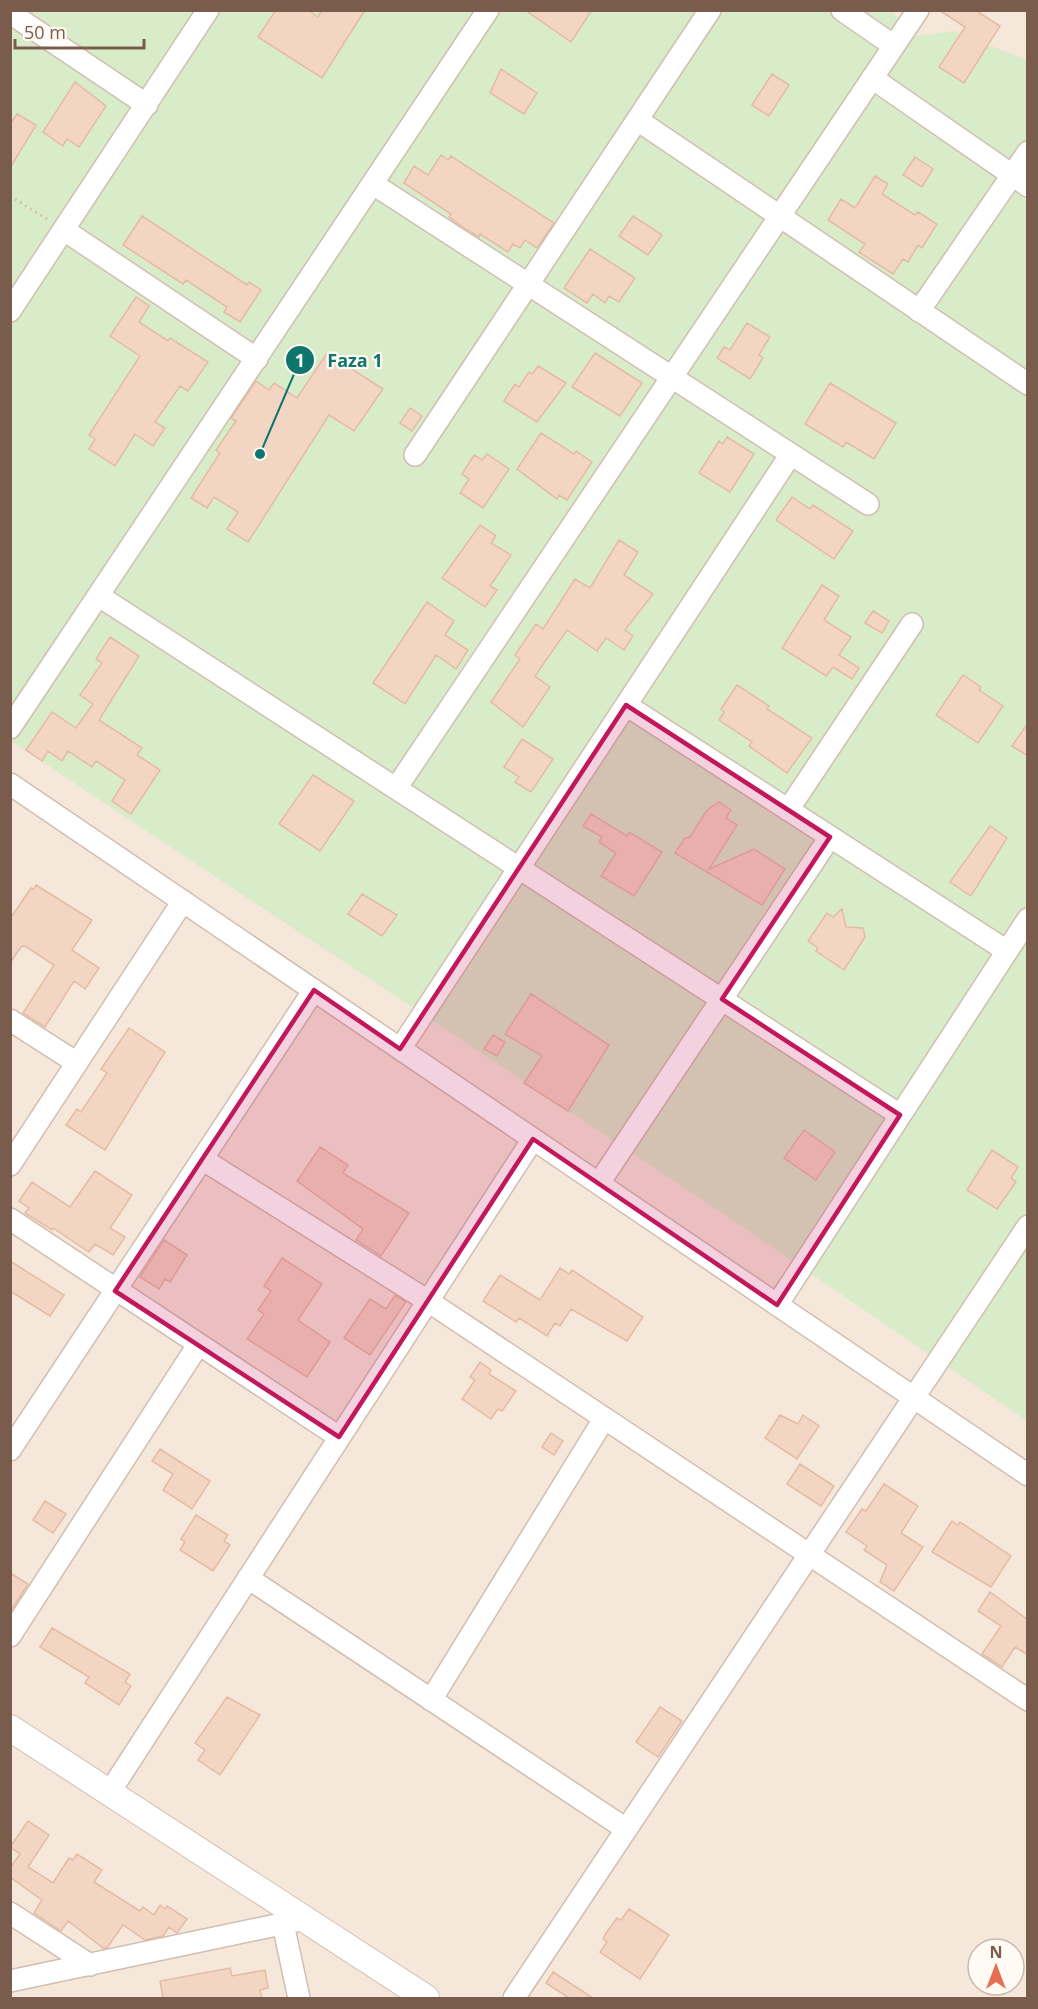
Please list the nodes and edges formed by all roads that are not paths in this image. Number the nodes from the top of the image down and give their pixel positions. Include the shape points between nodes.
1 (208, 10) edge
2 (488, 10) edge
3 (710, 10) edge
4 (842, 10) edge
5 (918, 10) edge
6 (10, 13) edge
7 (894, 46) junction
8 (873, 78) junction
9 (147, 105) junction
10 (639, 121) junction
11 (1028, 152) edge
12 (1020, 180) edge
13 (373, 184) junction
14 (780, 216) junction
15 (64, 230) junction
16 (529, 285) junction
17 (10, 311) edge
18 (919, 311) junction
19 (257, 359) junction
20 (672, 377) junction
21 (1028, 384) edge
22 (790, 454) junction
23 (415, 455) dead end
24 (868, 504) dead end
25 (99, 596) junction
26 (912, 624) dead end
27 (626, 705) junction
28 (10, 728) edge
29 (397, 787) junction
30 (12, 788) edge
31 (788, 810) junction
32 (830, 837) junction
33 (519, 868) junction
34 (183, 901) junction
35 (1028, 919) edge
36 (1006, 951) junction
37 (314, 990) junction
38 (722, 999) junction
39 (10, 1020) edge
40 (400, 1048) junction
41 (77, 1063) junction
42 (900, 1115) junction
43 (533, 1139) junction
44 (202, 1159) junction
45 (10, 1165) edge
46 (598, 1183) junction
47 (10, 1219) edge
48 (1026, 1233) edge
49 (115, 1291) junction
50 (428, 1301) junction
51 (777, 1305) junction
52 (198, 1345) junction
53 (913, 1397) junction
54 (604, 1419) junction
55 (339, 1437) junction
56 (10, 1450) edge
57 (1028, 1475) edge
58 (808, 1555) junction
59 (248, 1578) junction
60 (10, 1636) edge
61 (431, 1700) junction
62 (1028, 1700) edge
63 (10, 1728) edge
64 (110, 1793) junction
65 (626, 1829) junction
66 (10, 1913) edge
67 (294, 1921) junction
68 (90, 1965) junction
69 (10, 1982) edge
70 (299, 1998) edge
71 (426, 1998) edge
72 (514, 1998) edge

1 - 9 street
2 - 13 street
3 - 10 street
4 - 7 street
5 - 7 street
6 - 9 street
7 - 8 street
8 - 12 street
8 - 14 street
9 - 15 street
10 - 14 street
10 - 16 street
11 - 12 street
12 - 18 street
13 - 16 street
13 - 19 street
14 - 18 street
14 - 20 street
15 - 17 street
15 - 19 street
16 - 20 street
16 - 23 street
18 - 21 street
19 - 25 street
20 - 22 street
20 - 29 street
22 - 24 street
22 - 27 street
25 - 28 street
25 - 29 street
26 - 31 street
27 - 31 street
27 - 33 street
29 - 33 street
30 - 34 street
31 - 32 street
32 - 36 street
32 - 38 street
33 - 38 street
33 - 40 street
34 - 37 street
34 - 41 street
35 - 36 street
36 - 42 street
37 - 40 street
37 - 44 street
38 - 42 street
38 - 46 street
39 - 41 street
40 - 43 street
41 - 45 street
42 - 51 street
43 - 46 street
43 - 50 street
44 - 49 street
44 - 50 street
46 - 51 street
47 - 49 street
48 - 53 street
49 - 52 street
49 - 56 street
50 - 54 street
50 - 55 street
51 - 53 street
52 - 55 street
52 - 60 street
53 - 57 street
53 - 58 street
54 - 58 street
54 - 61 street
55 - 59 street
58 - 62 street
58 - 65 street
59 - 61 street
59 - 64 street
61 - 65 street
63 - 64 street
64 - 67 street
65 - 72 street
66 - 68 street
67 - 68 street
67 - 70 street
67 - 71 street
68 - 69 street

